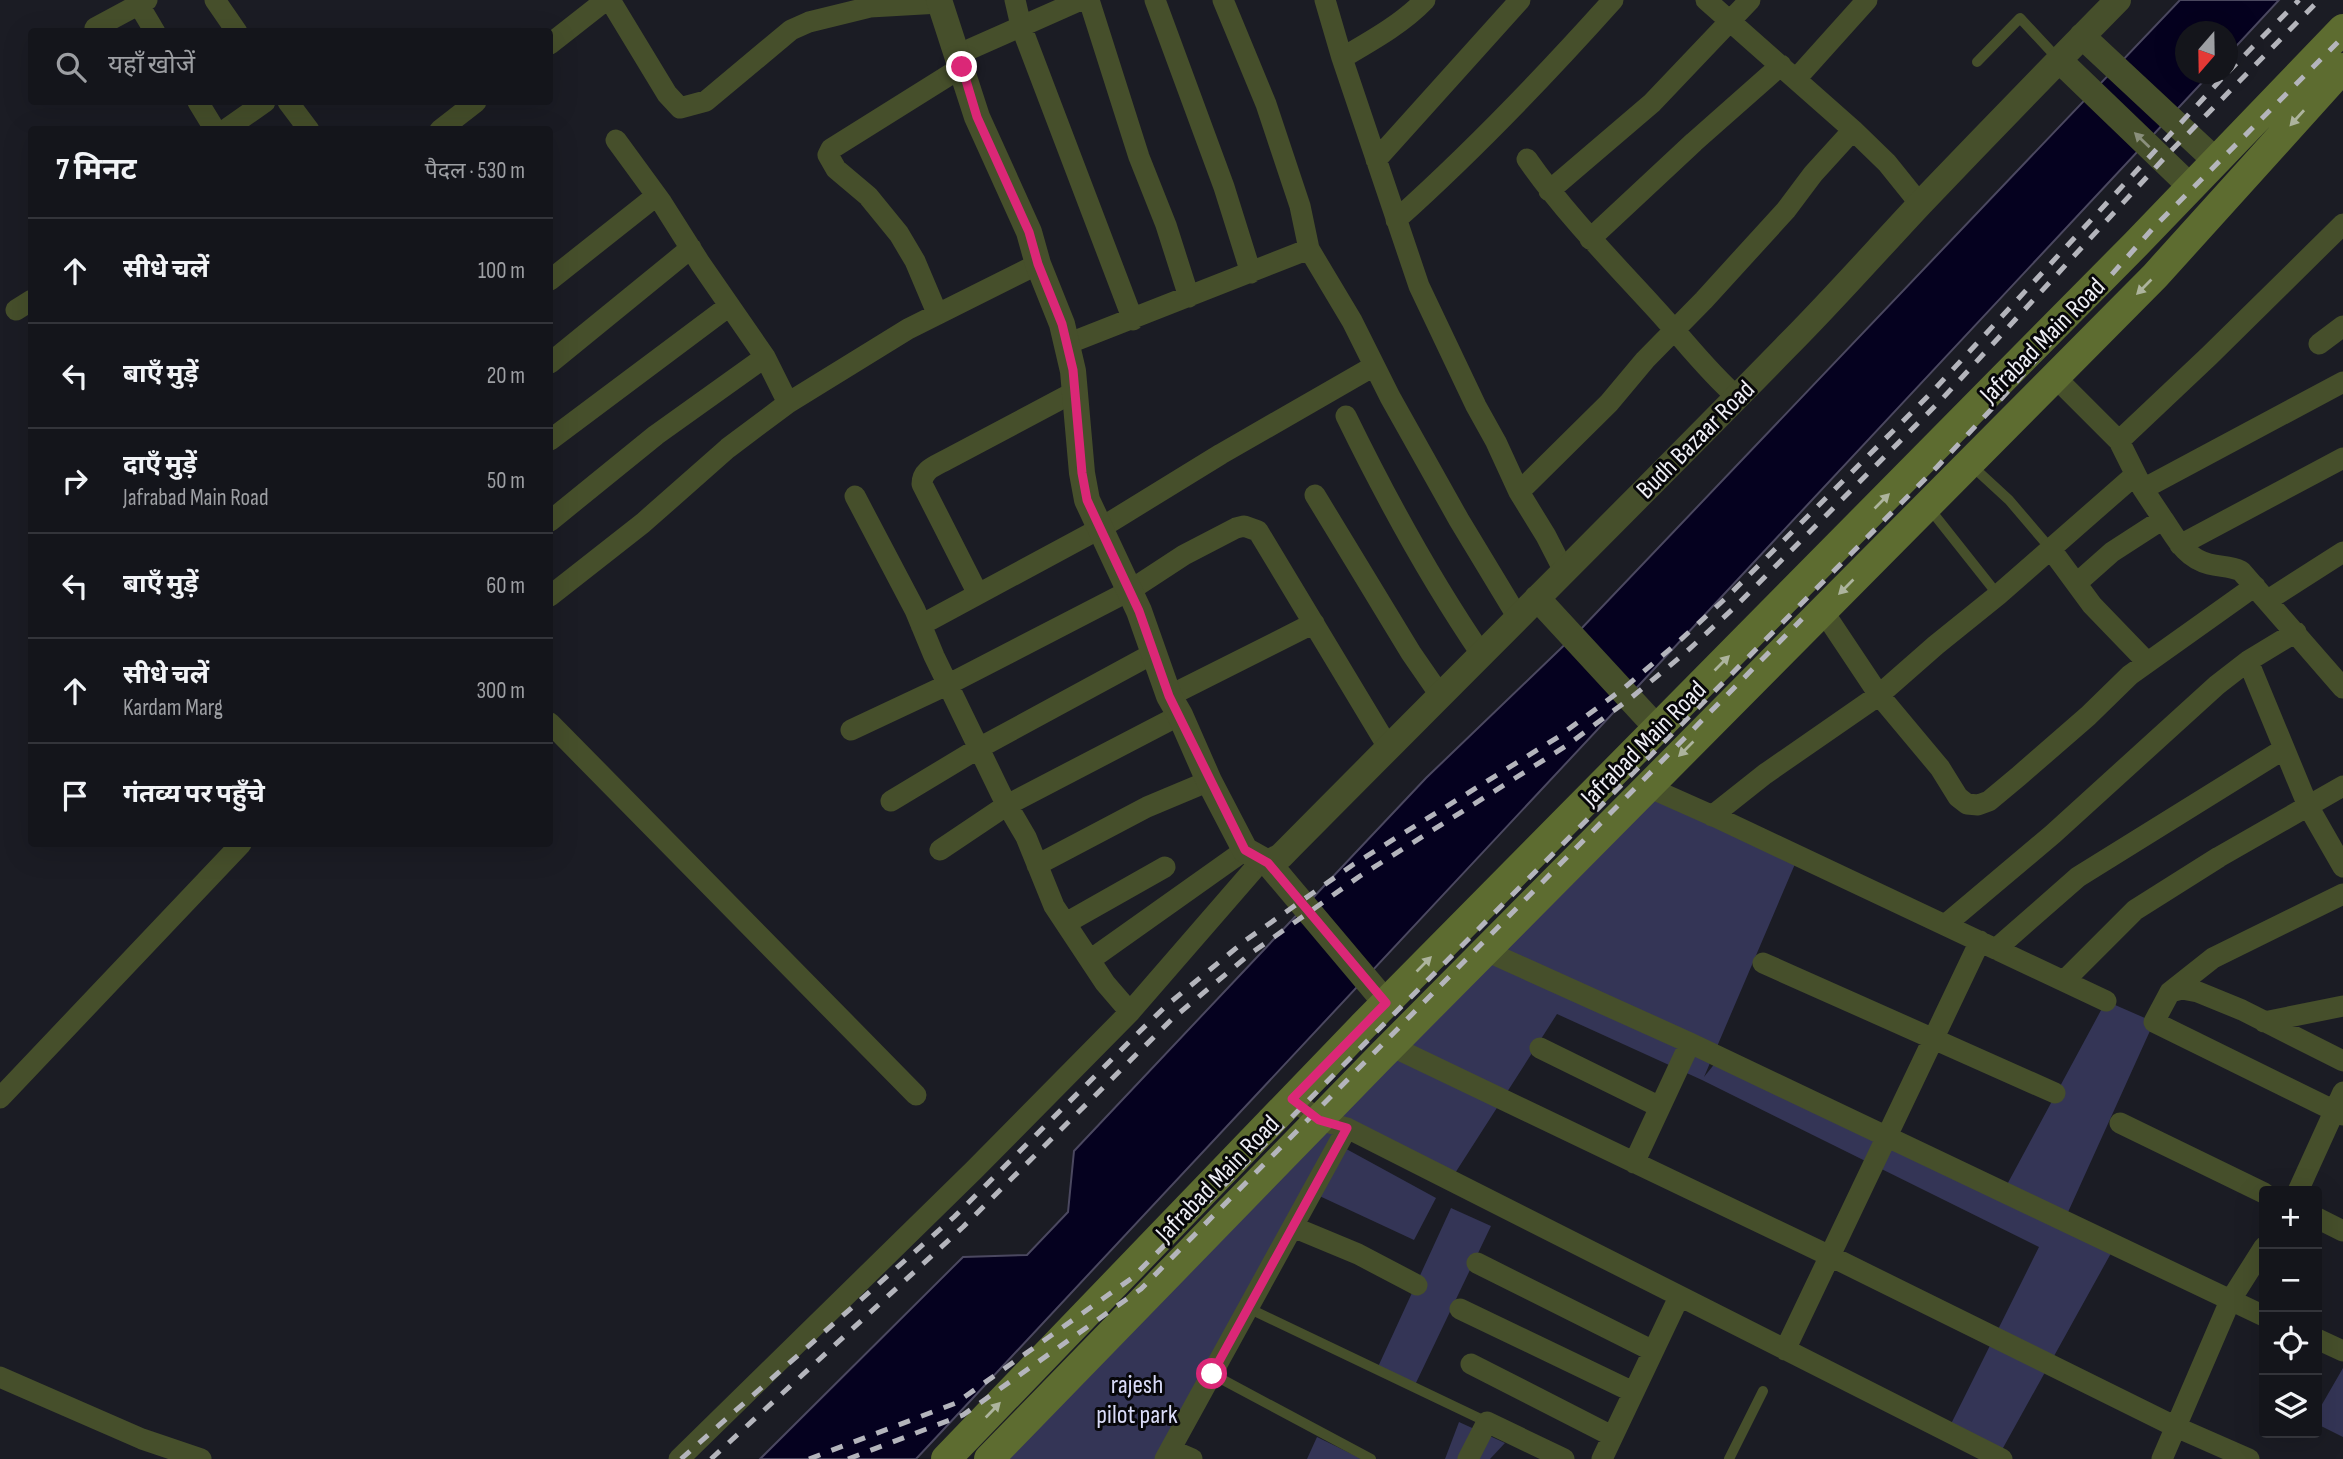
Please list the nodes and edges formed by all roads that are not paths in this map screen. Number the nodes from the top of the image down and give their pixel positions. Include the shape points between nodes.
1 (215, 0) edge
2 (608, 0) edge
3 (1015, 0) edge
4 (1081, 0) edge
5 (1089, 0) edge
6 (1155, 0) edge
7 (1223, 0) edge
8 (1325, 0) edge
9 (1425, 0) edge
10 (1520, 0) edge
11 (1613, 0) edge
12 (1706, 0) edge
13 (1750, 0) edge
14 (1867, 0) edge
15 (2118, 0) edge
16 (140, 1) edge
17 (939, 1) edge
18 (1729, 20) junction
19 (1021, 26) junction
20 (95, 28) dead end
21 (153, 28) edge
22 (234, 28) edge
23 (2343, 29) edge
24 (2082, 36) junction
25 (553, 42) edge
26 (1342, 58) junction
27 (960, 60) junction
28 (2059, 60) junction
29 (1977, 62) dead end
30 (1788, 72) junction
31 (2341, 76) edge
32 (200, 105) edge
33 (261, 105) edge
34 (290, 105) edge
35 (472, 105) edge
36 (213, 126) edge
37 (231, 126) edge
38 (306, 126) edge
39 (445, 126) edge
40 (1853, 130) junction
41 (616, 140) dead end
42 (1527, 159) dead end
43 (1376, 160) junction
44 (2216, 161) junction
45 (2191, 187) junction
46 (1549, 191) junction
47 (656, 196) junction
48 (1920, 204) junction
49 (1396, 220) junction
50 (2343, 224) edge
51 (1590, 239) junction
52 (691, 248) junction
53 (1309, 250) junction
54 (1038, 264) junction
55 (1251, 273) junction
56 (553, 278) edge
57 (1188, 297) junction
58 (729, 306) junction
59 (937, 313) junction
60 (1133, 320) junction
61 (2343, 326) edge
62 (1675, 330) junction
63 (1067, 344) junction
64 (2319, 344) dead end
65 (765, 357) junction
66 (553, 361) edge
67 (1374, 366) junction
68 (2055, 377) junction
69 (2343, 382) edge
70 (1076, 391) junction
71 (1737, 397) junction
72 (788, 403) junction
73 (1346, 416) dead end
74 (553, 438) edge
75 (2119, 440) junction
76 (2343, 458) edge
77 (1969, 463) junction
78 (2139, 482) junction
79 (1519, 492) junction
80 (1315, 495) dead end
81 (855, 496) dead end
82 (1927, 506) junction
83 (553, 519) edge
84 (2164, 519) junction
85 (1099, 529) junction
86 (2180, 545) junction
87 (2050, 548) junction
88 (2343, 552) edge
89 (1565, 573) junction
90 (2077, 583) junction
91 (1129, 591) junction
92 (2262, 593) junction
93 (553, 594) edge
94 (978, 594) junction
95 (1998, 595) junction
96 (1537, 598) junction
97 (1823, 611) junction
98 (1517, 616) junction
99 (1314, 623) junction
100 (921, 625) junction
101 (2296, 632) junction
102 (1154, 653) junction
103 (1482, 655) junction
104 (2248, 661) junction
105 (2147, 662) junction
106 (2339, 676) edge
107 (949, 684) junction
108 (1440, 695) junction
109 (1879, 695) junction
110 (1174, 705) junction
111 (553, 726) edge
112 (1657, 728) junction
113 (851, 730) dead end
114 (1388, 747) junction
115 (979, 748) junction
116 (2284, 749) junction
117 (1209, 780) junction
118 (2343, 786) edge
119 (1648, 787) junction
120 (891, 801) dead end
121 (1007, 805) junction
122 (2308, 806) junction
123 (1712, 816) junction
124 (238, 847) edge
125 (940, 850) dead end
126 (1258, 858) junction
127 (1037, 865) junction
128 (1165, 867) dead end
129 (2343, 867) edge
130 (2343, 894) edge
131 (1066, 923) junction
132 (1945, 925) junction
133 (1988, 945) junction
134 (1486, 951) junction
135 (1090, 960) junction
136 (1763, 963) dead end
137 (2064, 981) junction
138 (2170, 992) junction
139 (2106, 1001) dead end
140 (1386, 1003) junction
141 (2343, 1006) edge
142 (1130, 1012) junction
143 (2264, 1022) junction
144 (1932, 1040) junction
145 (1690, 1043) junction
146 (1391, 1046) junction
147 (1540, 1048) dead end
148 (2343, 1061) edge
149 (2055, 1093) dead end
150 (916, 1095) dead end
151 (0, 1098) edge
152 (1292, 1099) junction
153 (2340, 1106) edge
154 (1660, 1107) junction
155 (1319, 1120) junction
156 (2120, 1122) dead end
157 (1347, 1128) junction
158 (1886, 1137) junction
159 (1634, 1163) junction
160 (2300, 1186) edge
161 (2259, 1191) edge
162 (2322, 1220) edge
163 (1293, 1227) junction
164 (2343, 1231) edge
165 (2263, 1249) edge
166 (1830, 1256) junction
167 (1477, 1263) dead end
168 (1417, 1285) dead end
169 (1679, 1297) junction
170 (2230, 1301) junction
171 (1248, 1308) junction
172 (1460, 1309) dead end
173 (2259, 1314) edge
174 (2322, 1341) edge
175 (1785, 1350) junction
176 (1653, 1351) junction
177 (2343, 1351) edge
178 (1471, 1364) dead end
179 (1212, 1374) junction
180 (0, 1377) edge
181 (1763, 1391) dead end
182 (1633, 1392) junction
183 (1487, 1422) junction
184 (2176, 1426) junction
185 (1612, 1436) junction
186 (1168, 1454) edge
187 (201, 1459) edge
188 (679, 1459) edge
189 (946, 1459) edge
190 (989, 1459) edge
191 (1192, 1459) edge
192 (1371, 1459) edge
193 (1468, 1459) edge
194 (1564, 1459) edge
195 (1602, 1459) edge
196 (1729, 1459) edge
197 (2002, 1459) edge
198 (2162, 1459) edge
199 (2249, 1459) edge

1 - 22 street
2 - 17 street via 680,108 706,101 791,30 809,22 870,7
2 - 25 street
3 - 19 street
4 - 19 street
5 - 57 street
6 - 55 street
7 - 53 street via 1266,104 1300,206
8 - 26 street
9 - 26 street
10 - 43 street
11 - 49 street via 1458,164
12 - 18 street
13 - 18 street
14 - 30 street
15 - 24 street, Budh Bazaar Road
16 - 20 street
16 - 21 street
17 - 27 street
18 - 30 street
18 - 46 street via 1652,103
19 - 27 street
19 - 60 street
23 - 44 main road, Jafrabad Main Road
24 - 28 street, Budh Bazaar Road
24 - 44 street
26 - 43 street
27 - 54 street via 977,117 1029,232
27 - 59 street via 828,155 836,169 868,195 899,233
28 - 29 lane via 2020,18
45 -> 28 street
28 - 48 street, Budh Bazaar Road
30 - 40 street
30 - 51 street via 1694,142
31 -> 68 main road, Jafrabad Main Road
32 - 36 street
33 - 37 street
34 - 38 street
35 - 39 street
40 - 48 street
40 - 62 street
41 - 47 street
42 - 46 street
43 - 49 street
44 - 45 main road, Jafrabad Main Road
112 -> 45 main road, Jafrabad Main Road
46 - 51 street
47 - 52 street
47 - 56 street
48 - 71 street, Budh Bazaar Road
49 - 79 street via 1419,286
50 - 75 street
51 - 62 street
52 - 58 street
52 - 66 street
53 - 55 street
53 - 67 street
54 - 59 street
54 - 63 street
55 - 57 street
57 - 60 street
58 - 65 street
58 - 74 street
59 - 72 street
60 - 63 street
61 - 64 street
62 - 71 street
62 - 79 street
63 - 70 street
65 - 72 street
65 - 83 street via 656,435
67 - 85 street
67 - 98 street
68 - 75 street
68 - 77 main road, Jafrabad Main Road
69 - 78 street
70 - 85 street via 1082,473
70 - 94 street via 922,477
71 - 89 street, Budh Bazaar Road
72 - 93 street
73 - 103 street via 1443,598
75 - 78 street
76 - 86 street
77 - 82 main road, Jafrabad Main Road
77 - 87 lane
78 - 84 street
78 - 87 street
79 - 89 street
80 - 108 street
81 - 100 street
82 - 95 lane
82 -> 97 main road, Jafrabad Main Road
84 - 86 street
84 - 90 street via 2112,552
85 - 91 street
85 - 94 street
86 - 92 street via 2211,565 2230,565 2241,571
87 - 90 street
87 - 95 street
88 - 92 street
89 - 96 street, Budh Bazaar Road
90 - 105 street
91 - 99 street via 1184,555 1244,526 1258,531
91 - 102 street
91 - 107 street
92 - 101 street
92 - 105 street
94 - 100 street
95 - 109 street
96 - 98 street, Budh Bazaar Road
96 - 112 street
97 - 109 street
97 -> 119 main road, Jafrabad Main Road
98 - 103 street, Budh Bazaar Road
99 - 110 street
99 - 114 street
100 - 107 street
101 - 104 street
101 - 106 street
102 - 110 street
102 - 115 street
103 - 108 street, Budh Bazaar Road
104 - 116 street
104 - 132 street
105 - 109 street via 2019,776 1978,805 1958,797
107 - 113 street
107 - 115 street
108 - 114 street, Budh Bazaar Road
109 - 123 street
110 - 117 street
110 - 121 street
111 - 150 street
140 -> 112 main road, Jafrabad Main Road
114 - 126 street, Budh Bazaar Road via 1281,856
115 - 120 street
115 - 121 street
116 - 122 street
116 - 133 street via 2078,877
117 - 126 street
117 - 127 street
118 - 122 street
119 - 123 street
119 - 134 main road, Jafrabad Main Road
121 - 125 street
121 - 127 street
122 - 129 street
122 - 137 street via 2136,909
123 - 132 street
124 - 151 street
126 - 135 street
126 - 140 street
126 - 142 street
127 - 131 street
128 - 131 street
130 - 138 street via 2213,958
131 - 135 street
132 - 133 street
133 - 137 street
133 - 144 street
134 - 145 street
134 - 146 main road, Jafrabad Main Road
135 - 142 street
136 - 144 street
137 - 139 street
138 - 143 street via 2198,992
138 - 153 street via 2154,1022
140 - 152 main road, Jafrabad Main Road
141 - 143 street
142 - 188 street
143 - 148 street
144 - 149 street
144 - 158 street
145 - 154 street
145 - 158 street
146 - 155 main road, Jafrabad Main Road
146 - 159 street
147 - 154 street
152 - 155 street
189 -> 152 main road, Jafrabad Main Road
153 - 160 street
154 - 159 street
155 - 157 street
155 - 190 main road, Jafrabad Main Road
156 - 161 street
157 - 163 street
157 - 169 street
158 - 166 street
158 - 170 street
159 - 166 street
162 - 164 street
163 - 168 street
163 - 171 street
165 - 170 street
166 - 175 street
166 - 184 street
167 - 176 street
169 - 175 street
169 - 176 street
170 - 173 street
170 - 184 street
171 - 179 street
171 - 183 lane
172 - 182 street
174 - 177 street
175 - 197 street
176 - 182 street
178 - 185 street
179 - 186 street
179 - 192 lane
180 - 187 street via 142,1439
181 - 196 lane
182 - 185 street
183 - 193 street
183 - 194 street
184 - 198 street
184 - 199 street
185 - 195 street
186 - 191 street

